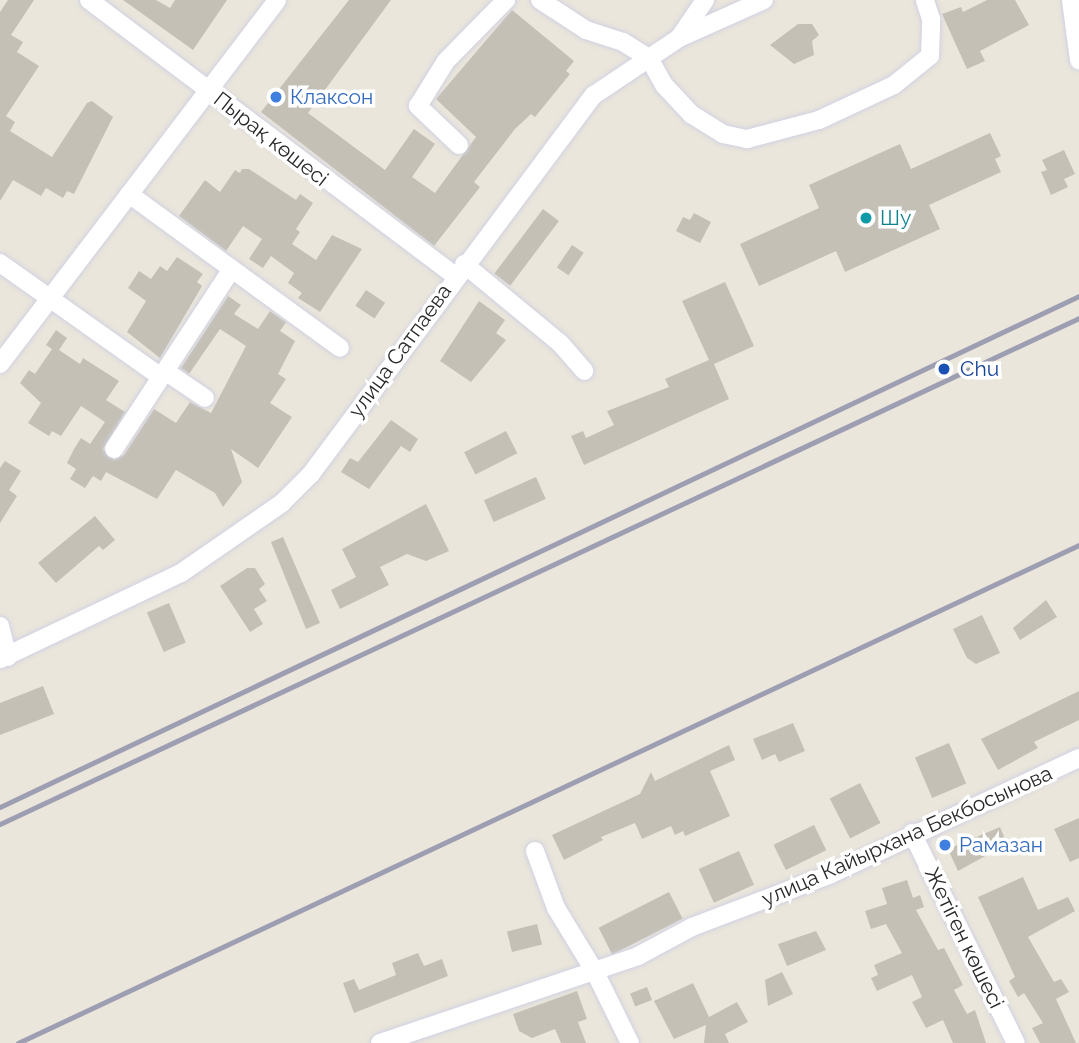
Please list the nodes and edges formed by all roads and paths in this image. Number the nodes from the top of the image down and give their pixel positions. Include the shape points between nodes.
1 (89, 0) edge
2 (277, 0) edge
3 (506, 0) edge
4 (540, 0) edge
5 (705, 0) edge
6 (764, 0) edge
7 (925, 0) edge
8 (1071, 0) edge
9 (679, 38) junction
10 (649, 58) junction
11 (1079, 60) edge
12 (209, 91) junction
13 (458, 145) dead end
14 (129, 194) junction
15 (0, 263) edge
16 (232, 269) junction
17 (459, 270) junction
18 (51, 297) junction
19 (340, 348) dead end
20 (0, 364) edge
21 (583, 371) dead end
22 (163, 374) junction
23 (205, 398) dead end
24 (114, 449) dead end
25 (0, 626) edge
26 (4, 658) edge
27 (1079, 758) edge
28 (912, 833) junction
29 (535, 851) dead end
30 (595, 972) junction
31 (380, 1043) edge
32 (630, 1043) edge
33 (1016, 1043) edge

1 - 12 street, Пырақ көшесі
2 - 12 street
3 - 13 street via 446,61 418,106
4 - 10 street via 586,30 623,42
5 - 9 street
6 - 9 street, улица Сатпаева
7 - 10 street via 931,19 930,56 894,85 819,120 747,139 723,134 691,114 664,85
8 - 11 street
9 - 10 street, улица Сатпаева
10 - 17 street, улица Сатпаева via 594,95
12 - 14 street
12 - 17 street, Пырақ көшесі
14 - 16 street
14 - 18 street
15 - 18 street
16 - 19 street
16 - 22 street
17 - 21 street, Пырақ көшесі via 560,343
17 - 26 street, улица Сатпаева via 311,474 282,503 181,573
18 - 20 street
18 - 22 street
22 - 23 street
22 - 24 street
25 - 26 street
27 - 28 street, улица Кайырхана Бекбосынова
28 - 30 street, улица Кайырхана Бекбосынова via 829,875 692,927 638,956
28 - 33 street, Жетіген көшесі
29 - 30 street via 556,908
30 - 31 street, улица Кайырхана Бекбосынова
30 - 32 street

